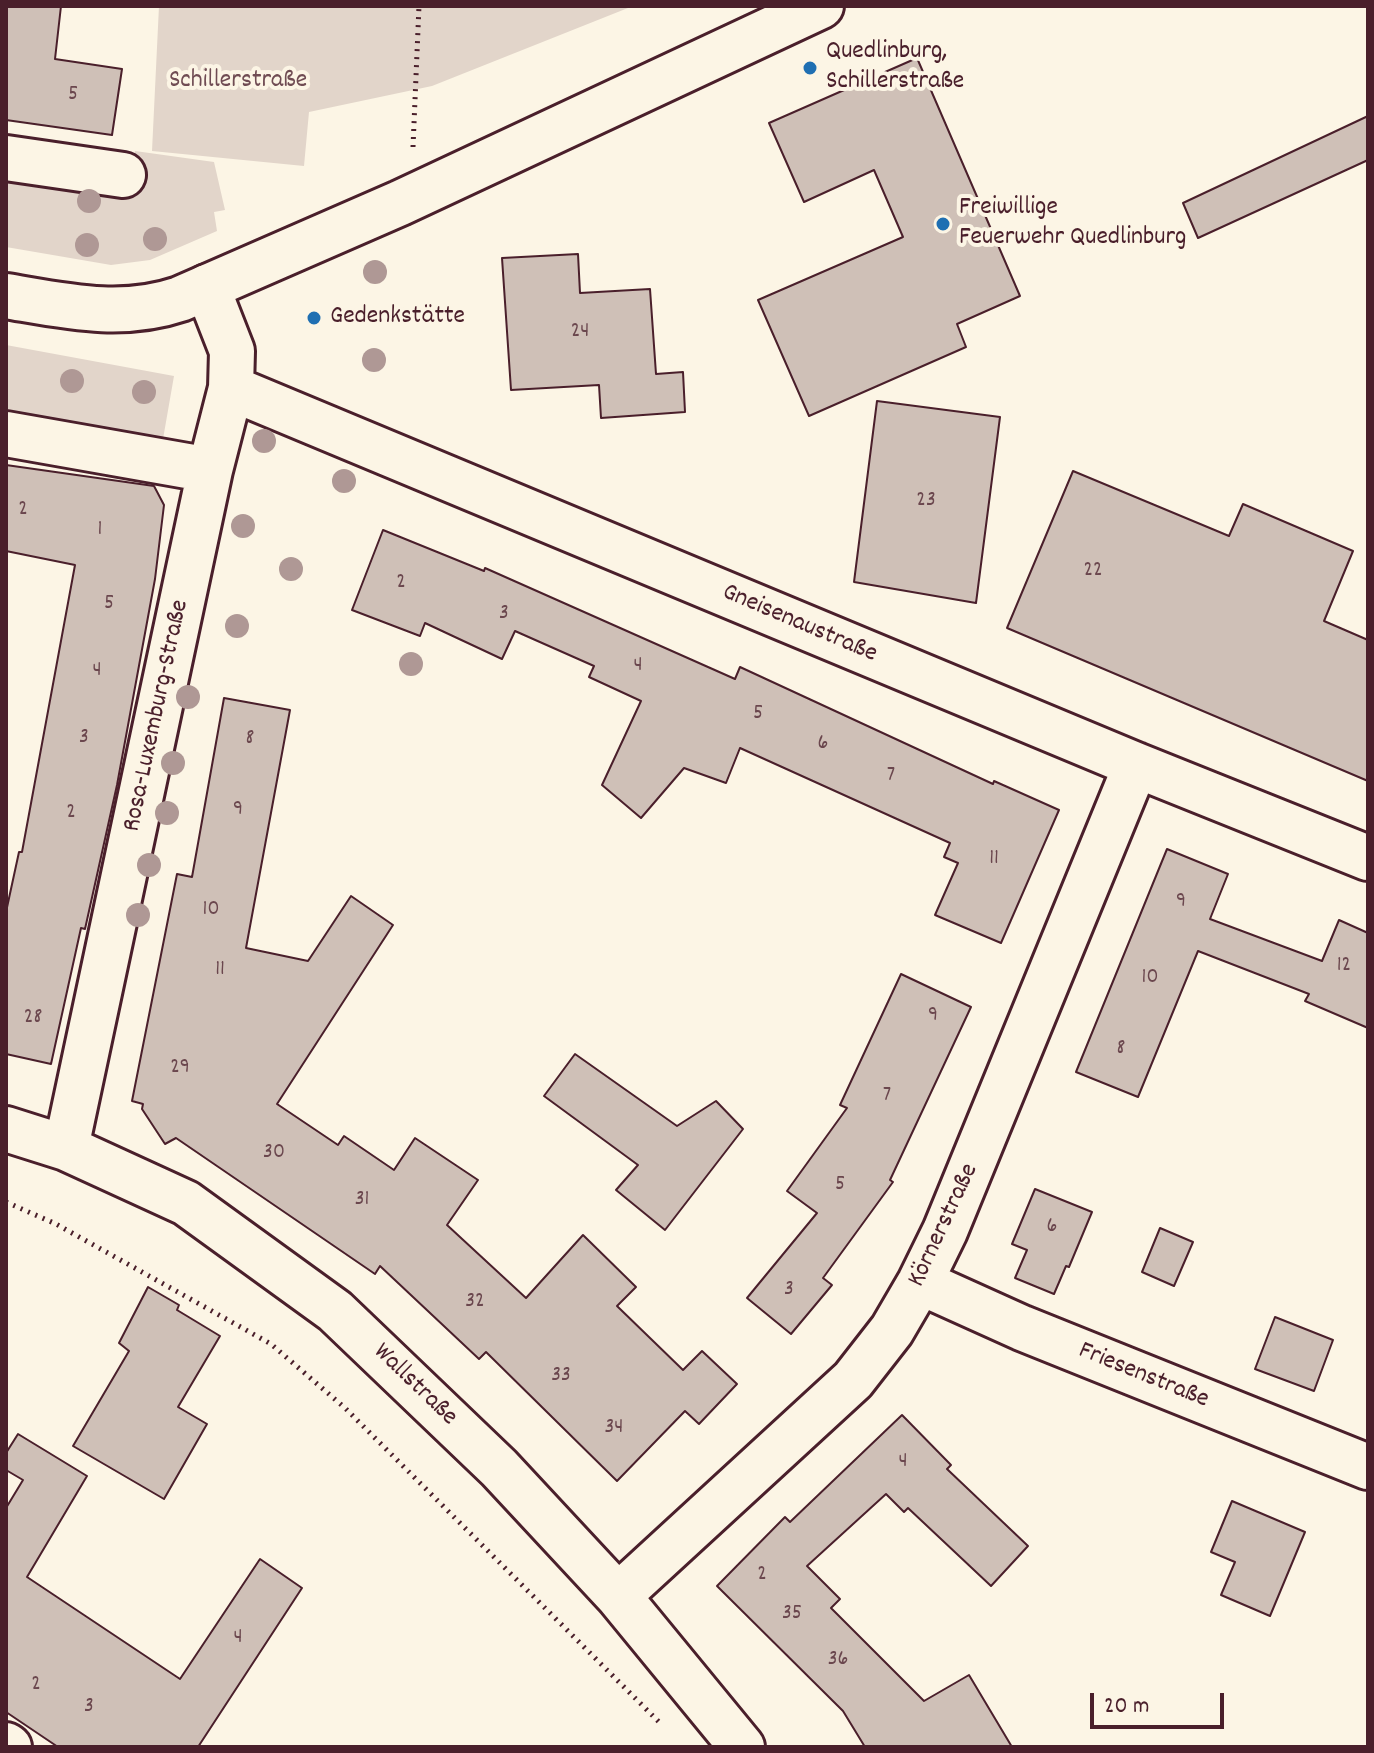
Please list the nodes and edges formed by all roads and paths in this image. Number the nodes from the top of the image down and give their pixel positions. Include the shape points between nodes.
1 (419, 6) edge
2 (821, 6) edge
3 (6, 158) edge
4 (123, 175) dead end
5 (413, 196) junction
6 (207, 287) junction
7 (6, 296) edge
8 (231, 388) junction
9 (6, 434) edge
10 (210, 470) junction
11 (1136, 765) junction
12 (1368, 858) edge
13 (6, 1129) edge
14 (66, 1148) junction
15 (6, 1202) edge
16 (920, 1282) junction
17 (1368, 1467) edge
18 (618, 1596) junction
19 (661, 1724) dead end
20 (742, 1747) edge

1 - 5 path
2 - 5 street
3 - 4 street
5 - 6 street
6 - 7 street via 156,307 119,311
6 - 8 street, Rosa-Luxemburg-Straße via 232,351
8 - 10 street, Rosa-Luxemburg-Straße
8 - 11 street, Gneisenaustraße
9 - 10 street
10 - 14 street, Rosa-Luxemburg-Straße
11 - 12 street, Gneisenaustraße
11 - 16 street, Körnerstraße via 968,1178
13 - 14 street, Wallstraße
14 - 18 street, Wallstraße via 186,1203 335,1311 499,1468
15 - 19 path via 56,1224 271,1344 345,1408
16 - 17 street, Friesenstraße
16 - 18 street, Körnerstraße via 853,1380
18 - 20 street, Wallstraße

